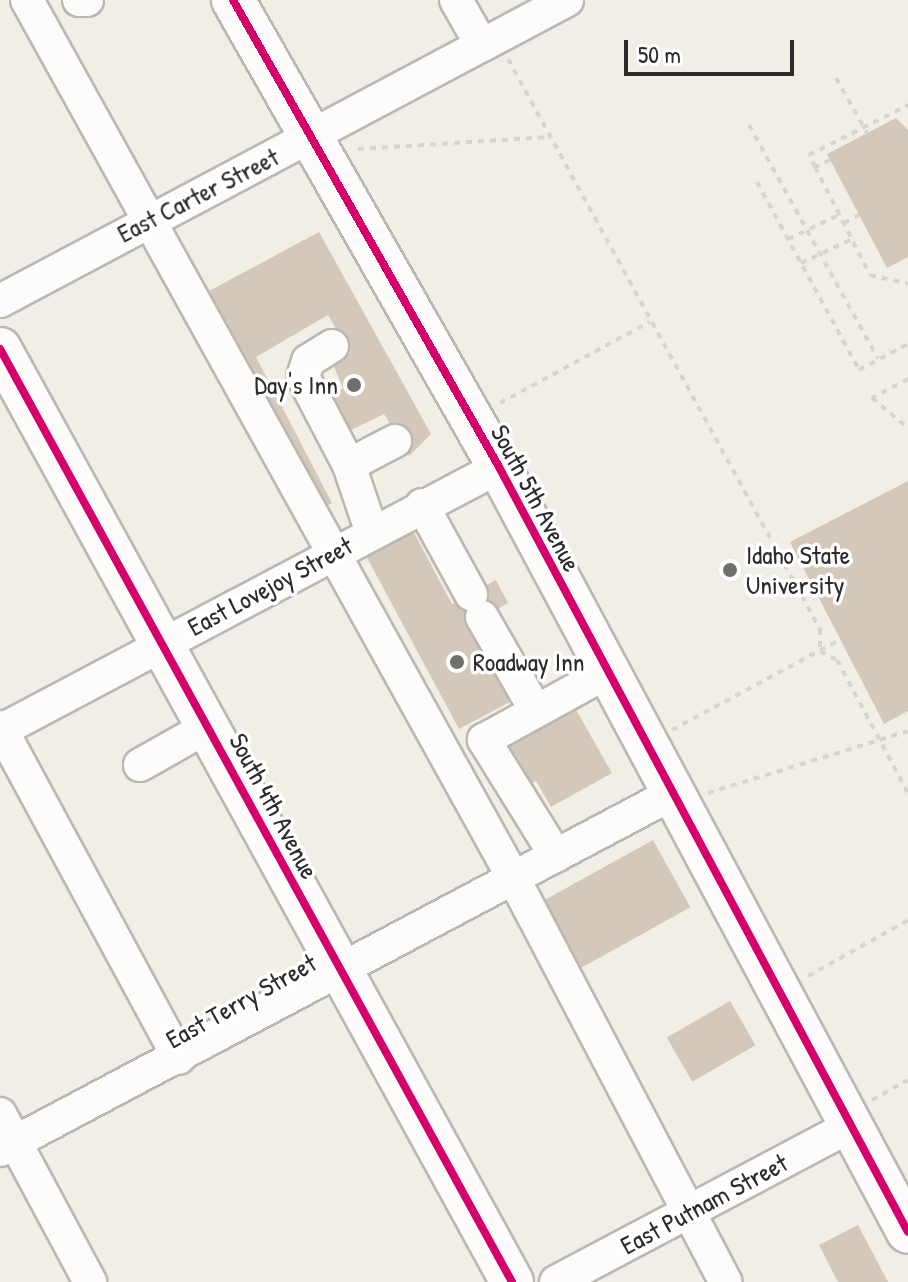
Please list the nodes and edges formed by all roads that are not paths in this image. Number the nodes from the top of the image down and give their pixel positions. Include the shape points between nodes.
1 (27, 0) edge
2 (79, 0) edge
3 (87, 0) edge
4 (233, 0) edge
5 (456, 0) edge
6 (567, 0) edge
7 (494, 52) junction
8 (308, 138) junction
9 (144, 222) junction
10 (0, 301) edge
11 (332, 346) dead end
12 (0, 349) edge
13 (395, 441) dead end
14 (349, 465) junction
15 (499, 467) junction
16 (422, 505) junction
17 (371, 530) junction
18 (331, 555) junction
19 (165, 642) junction
20 (606, 673) junction
21 (536, 711) junction
22 (209, 726) junction
23 (1, 730) edge
24 (140, 765) dead end
25 (504, 772) junction
26 (464, 792) junction
27 (687, 795) junction
28 (556, 856) junction
29 (514, 879) junction
30 (339, 969) junction
31 (179, 1058) junction
32 (0, 1114) edge
33 (860, 1114) junction
34 (7, 1146) edge
35 (688, 1213) junction
36 (908, 1232) edge
37 (90, 1282) edge
38 (512, 1282) edge
39 (556, 1282) edge
40 (726, 1282) edge

1 - 9 street
2 - 3 street
4 - 8 main road, South 5th Avenue
5 - 7 street
6 - 7 street, East Carter Street
7 - 8 street, East Carter Street
8 - 9 street, East Carter Street
8 - 15 main road, South 5th Avenue
9 - 10 street, East Carter Street
9 - 18 street
11 - 14 street via 308,361 303,377
12 - 19 main road, South 4th Avenue
13 - 14 street
14 - 17 street
15 - 16 street, East Lovejoy Street
15 - 20 main road, South 5th Avenue
16 - 17 street, East Lovejoy Street
16 - 21 street
17 - 18 street, East Lovejoy Street
18 - 19 street, East Lovejoy Street
18 - 26 street
19 - 22 main road, South 4th Avenue
19 - 23 street, East Lovejoy Street
20 - 21 street
20 - 27 main road, South 5th Avenue
21 - 25 street via 484,740
22 - 24 street
22 - 30 main road, South 4th Avenue
23 - 31 street
25 - 26 street
25 - 28 street
26 - 29 street
27 - 28 street, East Terry Street
27 - 33 main road, South 5th Avenue
28 - 29 street, East Terry Street
29 - 30 street, East Terry Street
29 - 35 street
30 - 31 street, East Terry Street
30 - 38 main road, South 4th Avenue
31 - 34 street, East Terry Street
32 - 34 street
33 - 35 street, East Putnam Street
33 - 36 main road, South 5th Avenue
34 - 37 street
35 - 39 street, East Putnam Street
35 - 40 street

